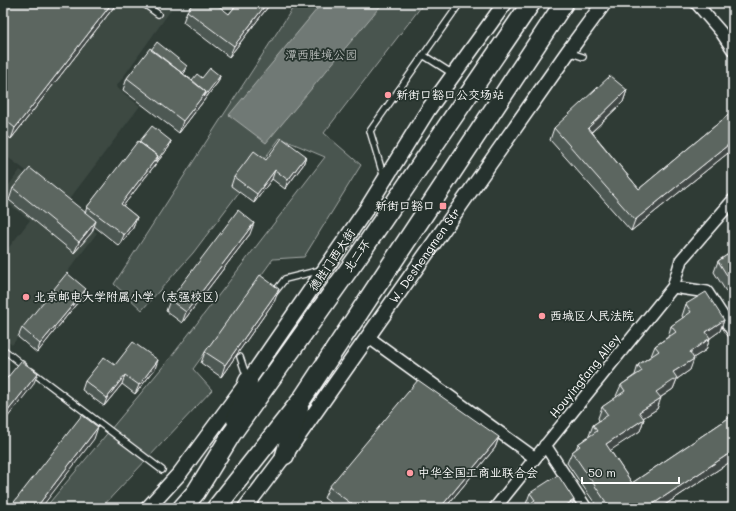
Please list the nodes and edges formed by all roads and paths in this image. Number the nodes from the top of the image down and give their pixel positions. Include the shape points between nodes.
1 (144, 3) edge
2 (460, 3) edge
3 (505, 3) edge
4 (531, 3) edge
5 (564, 3) edge
6 (604, 3) edge
7 (696, 3) edge
8 (158, 14) dead end
9 (733, 50) edge
10 (568, 52) junction
11 (423, 55) junction
12 (583, 56) dead end
13 (453, 74) junction
14 (384, 179) junction
15 (733, 200) edge
16 (327, 268) junction
17 (673, 287) junction
18 (274, 294) edge
19 (733, 332) edge
20 (368, 337) junction
21 (3, 349) edge
22 (240, 357) edge
23 (248, 381) junction
24 (302, 399) junction
25 (231, 435) junction
26 (545, 446) junction
27 (285, 455) junction
28 (536, 458) junction
29 (162, 470) dead end
30 (148, 508) edge
31 (182, 508) edge
32 (216, 508) edge
33 (245, 508) edge
34 (495, 508) edge
35 (586, 508) edge

1 - 8 lane
2 - 11 lane
3 - 13 street, 德胜门西大街
4 - 25 highway, 北二环 via 357,258
5 - 24 highway
6 - 10 street, W. Deshengmen Str
7 - 9 street via 722,32
10 - 12 lane
10 - 20 street, W. Deshengmen Str
11 - 13 lane
11 - 14 lane via 370,131
13 - 14 street, 德胜门西大街
14 - 16 street, 德胜门西大街
15 - 17 street, Houyingfang Alley via 681,260
16 - 18 lane via 285,279
16 - 23 street, 德胜门西大街
17 - 19 street via 707,292
17 - 26 street, Houyingfang Alley
20 - 27 street, W. Deshengmen Str
20 - 28 street
21 - 29 lane
22 - 23 lane
23 - 25 highway
23 - 30 street, 德胜门西大街 via 180,473
24 - 27 highway
24 - 32 highway
25 - 31 highway, 北二环 via 196,492
26 - 28 street, Houyingfang Alley
26 - 35 street
27 - 33 street, W. Deshengmen Str
28 - 34 street, Houyingfang Alley

